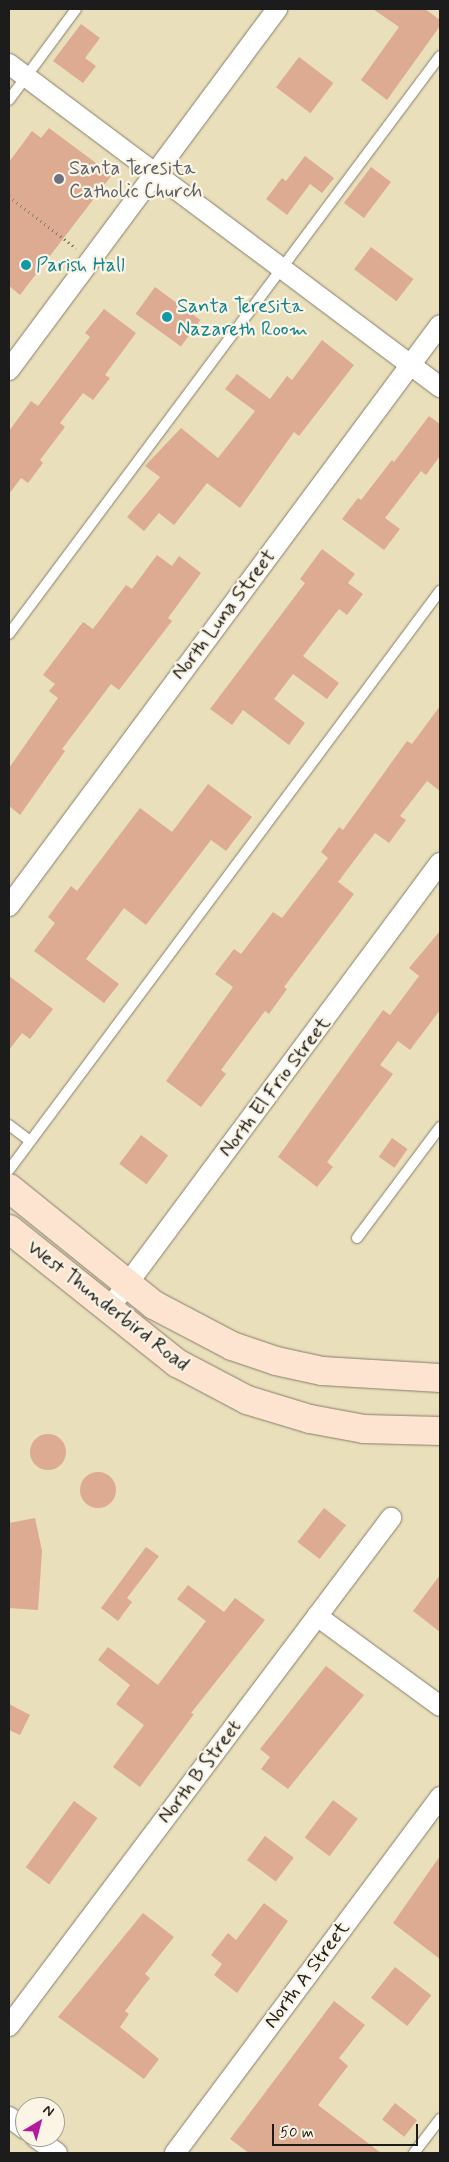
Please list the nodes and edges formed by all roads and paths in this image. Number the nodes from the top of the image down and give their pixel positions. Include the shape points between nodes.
1 (76, 9) edge
2 (277, 9) edge
3 (440, 56) edge
4 (9, 64) edge
5 (26, 77) junction
6 (9, 100) edge
7 (155, 174) junction
8 (9, 196) edge
9 (76, 248) dead end
10 (280, 268) junction
11 (440, 325) edge
12 (411, 365) junction
13 (9, 370) edge
14 (440, 387) edge
15 (440, 590) edge
16 (9, 634) edge
17 (440, 863) edge
18 (9, 906) edge
19 (9, 1125) edge
20 (440, 1127) edge
21 (30, 1141) junction
22 (9, 1170) edge
23 (9, 1188) edge
24 (9, 1229) edge
25 (357, 1238) dead end
26 (127, 1284) junction
27 (108, 1310) junction
28 (440, 1378) edge
29 (440, 1431) edge
30 (391, 1518) dead end
31 (317, 1616) junction
32 (440, 1706) edge
33 (440, 1797) edge
34 (9, 2026) edge
35 (440, 2119) edge
36 (175, 2153) edge
37 (414, 2153) edge

1 - 5 lane
2 - 7 street
3 - 10 lane
4 - 5 street
5 - 6 lane
5 - 7 street
7 - 10 street
7 - 13 street
8 - 9 path
10 - 12 street
10 - 16 lane
11 - 12 street, North Luna Street
12 - 14 street
12 - 18 street, North Luna Street
15 - 21 lane
17 - 26 street, North El Frio Street
19 - 21 lane
20 - 25 lane
21 - 22 lane
23 - 26 main road, West Thunderbird Road
24 - 27 main road, West Thunderbird Road
26 - 27 street, North El Frio Street
26 - 28 main road, West Thunderbird Road via 187,1323 232,1346 276,1361 371,1376
27 - 29 main road, West Thunderbird Road via 177,1363 247,1400 310,1419 358,1428 395,1432
30 - 31 street, North B Street
31 - 32 street
31 - 34 street, North B Street
33 - 36 street, North A Street
35 - 37 lane

